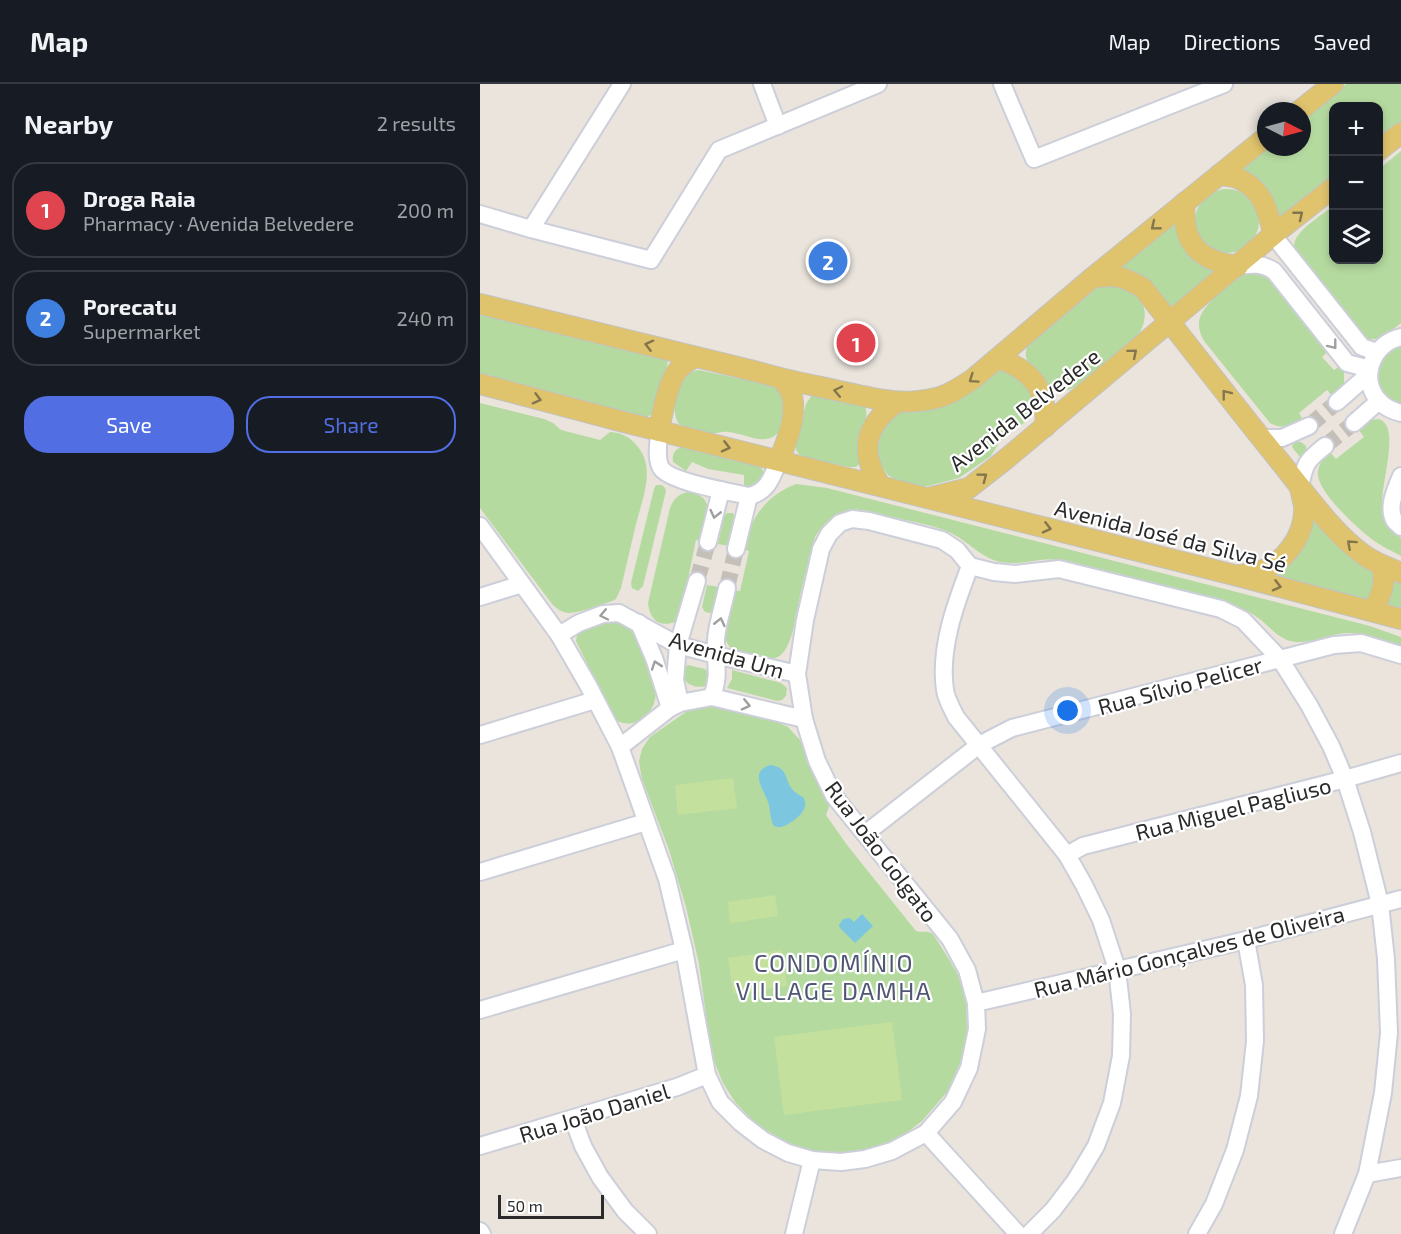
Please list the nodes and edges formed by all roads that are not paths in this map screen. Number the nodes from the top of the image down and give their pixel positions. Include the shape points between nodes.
1 (622, 84) edge
2 (762, 84) edge
3 (878, 84) edge
4 (1002, 84) edge
5 (1224, 84) edge
6 (1333, 84) edge
7 (1310, 102) edge
8 (778, 126) junction
9 (1401, 133) edge
10 (1257, 144) edge
11 (1383, 147) edge
12 (1219, 175) junction
13 (1329, 191) edge
14 (1185, 202) junction
15 (480, 214) edge
16 (531, 229) junction
17 (1274, 235) junction
18 (1238, 266) junction
19 (1092, 278) junction
20 (480, 304) edge
21 (1170, 322) junction
22 (1400, 336) edge
23 (1377, 352) junction
24 (695, 357) junction
25 (999, 359) junction
26 (1370, 371) junction
27 (783, 380) junction
28 (480, 384) edge
29 (1379, 401) junction
30 (1336, 402) tunnel mouth
31 (896, 403) junction
32 (1401, 413) edge
33 (1354, 423) tunnel mouth
34 (1045, 427) junction
35 (659, 431) junction
36 (1261, 438) junction
37 (779, 460) junction
38 (1401, 476) edge
39 (881, 486) junction
40 (1300, 487) junction
41 (721, 490) junction
42 (749, 496) junction
43 (929, 498) junction
44 (1397, 523) edge
45 (480, 526) edge
46 (708, 543) tunnel mouth
47 (736, 549) tunnel mouth
48 (1382, 565) junction
49 (970, 567) junction
50 (1401, 573) edge
51 (1234, 575) junction
52 (697, 581) tunnel mouth
53 (522, 584) junction
54 (727, 588) tunnel mouth
55 (480, 597) edge
56 (1373, 611) junction
57 (1401, 619) edge
58 (639, 623) junction
59 (559, 635) junction
60 (678, 645) junction
61 (717, 655) junction
62 (1401, 655) edge
63 (1280, 659) junction
64 (797, 674) junction
65 (712, 697) junction
66 (595, 700) junction
67 (675, 705) junction
68 (804, 719) junction
69 (480, 735) edge
70 (979, 745) junction
71 (620, 747) junction
72 (1401, 763) edge
73 (1345, 779) junction
74 (646, 822) junction
75 (865, 834) junction
76 (1067, 855) junction
77 (480, 872) edge
78 (1401, 899) edge
79 (1380, 904) junction
80 (1246, 940) junction
81 (684, 950) junction
82 (1117, 969) junction
83 (976, 1003) junction
84 (480, 1010) edge
85 (1395, 1032) edge
86 (706, 1075) junction
87 (573, 1119) junction
88 (926, 1133) junction
89 (480, 1146) edge
90 (812, 1160) junction
91 (1401, 1168) edge
92 (1367, 1174) junction
93 (648, 1234) edge
94 (794, 1234) edge
95 (1018, 1234) edge
96 (1029, 1234) edge
97 (1197, 1234) edge
98 (1343, 1234) edge

1 - 16 street
2 - 8 street
3 - 8 street
4 - 5 street via 1034,159
6 - 7 main road
8 - 16 street via 719,150 651,260
9 - 11 main road
10 - 12 main road
12 - 14 main road
12 - 17 main road via 1237,178 1252,187 1264,201
17 -> 13 main road, Avenida Belvedere
14 - 18 main road via 1183,218 1195,247 1207,258
14 -> 19 main road
15 - 16 street
17 - 18 main road, Avenida Belvedere
17 - 23 street via 1362,347
18 - 21 main road, Avenida Belvedere
18 -> 26 street via 1258,264 1274,271 1347,363
19 - 21 main road via 1127,278 1143,288
19 - 25 main road
24 -> 20 main road
34 -> 21 main road, Avenida Belvedere
36 -> 21 main road
22 - 23 street
23 - 26 street
24 - 27 main road
24 - 35 main road via 678,369
25 -> 31 main road via 938,398
25 - 34 main road via 1023,369 1036,383 1044,401
26 - 29 street via 1370,384
26 - 30 street
31 -> 27 main road
27 - 37 main road via 792,395 794,410
28 -> 35 main road, Avenida Belvedere
29 - 32 street via 1389,410
29 - 33 street
31 - 39 main road via 873,425 868,441 872,472
43 -> 34 main road, Avenida Belvedere via 969,488
35 -> 37 main road, Avenida Belvedere
35 - 41 street via 657,457 661,469 674,477
36 - 40 main road
36 - 40 street via 1282,438 1309,426 1306,434 1310,442 1325,446 1308,459
37 - 39 main road, Avenida Belvedere
37 - 42 street via 764,490
38 - 44 street via 1391,507
39 - 43 main road, Avenida Belvedere
48 -> 40 main road via 1348,542
40 - 51 main road via 1304,508 1300,530 1290,549 1275,564 1255,573
41 - 42 street
41 -> 46 street
42 - 47 street
43 -> 51 main road, Avenida José da Silva Sé
45 - 53 street
48 - 50 main road
48 - 56 main road via 1383,591
49 - 63 street via 1015,574 1059,569 1221,609 1244,620
49 - 64 street, Rua João Golgato via 957,550 942,540 869,521 852,519 840,523 828,534 821,549
49 - 70 street via 951,619 944,659 945,692 956,717
51 -> 56 main road, Avenida José da Silva Sé
52 - 60 street
53 - 55 street
53 - 59 street
61 -> 54 street via 716,639
56 - 57 main road, Avenida José da Silva Sé
58 -> 59 street, Avenida Um via 619,613 603,614
58 - 60 street, Avenida Um
67 -> 58 street
59 - 66 street
60 - 61 street, Avenida Um
60 - 67 street
61 - 64 street, Avenida Um
61 - 65 street
62 - 63 street, Rua Sílvio Pelicer via 1361,643 1334,645
63 - 70 street, Rua Sílvio Pelicer via 1012,728
63 - 73 street via 1309,705
64 - 68 street, Rua João Golgato
65 - 67 street, Avenida Um
65 -> 68 street, Avenida Um
66 - 69 street
66 - 71 street
67 - 71 street, Avenida Um
68 - 75 street, Rua João Golgato via 817,761 834,795
70 - 75 street, Rua Sílvio Pelicer
70 - 76 street
71 - 74 street
72 - 73 street, Rua Miguel Pagliuso
73 - 76 street, Rua Miguel Pagliuso via 1083,846
73 - 79 street
74 - 77 street
74 - 81 street via 667,879
75 - 83 street, Rua João Golgato via 950,939 967,970
76 - 82 street via 1101,920
78 - 79 street, Rua Mário Gonçalves de Oliveira
79 - 80 street, Rua Mário Gonçalves de Oliveira
79 - 85 street
80 - 82 street, Rua Mário Gonçalves de Oliveira
80 - 97 street via 1254,986 1250,1096 1235,1150 1214,1204
81 - 84 street
81 - 86 street
82 - 83 street, Rua Mário Gonçalves de Oliveira
82 - 96 street via 1122,1014 1112,1103 1095,1146 1075,1181
83 - 88 street, Rua João Golgato via 977,1029 969,1068 953,1102
85 - 92 street
86 - 87 street, Rua João Daniel
86 - 90 street via 720,1102 741,1123 763,1140
87 - 89 street, Rua João Daniel
87 - 93 street via 600,1177
88 - 90 street via 892,1151 865,1159
88 - 95 street
90 - 94 street
91 - 92 street
92 - 98 street

